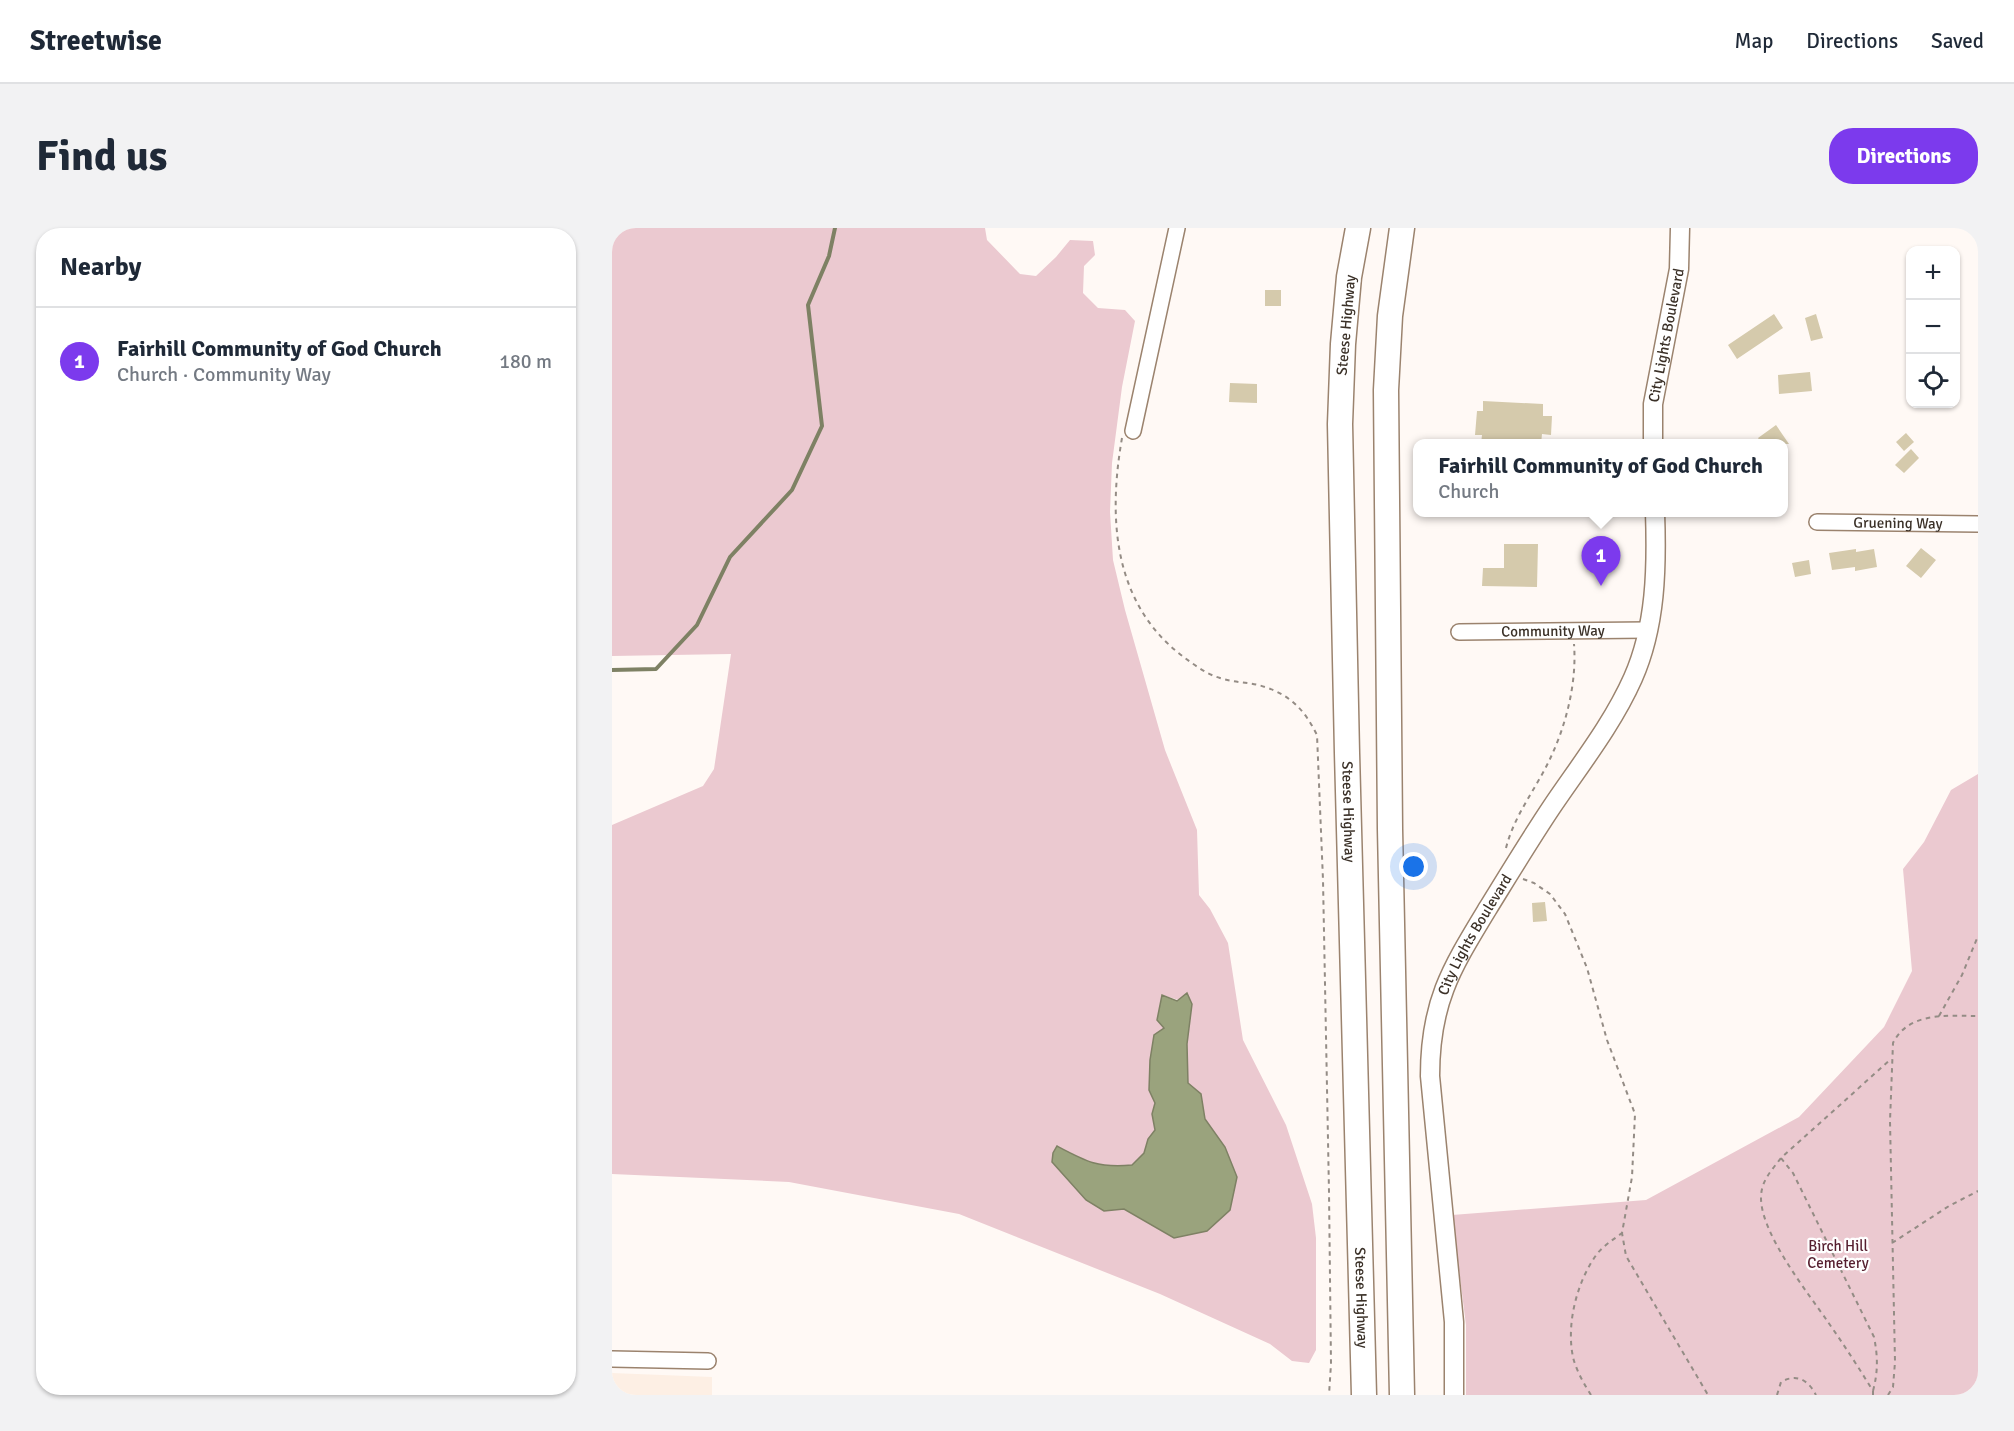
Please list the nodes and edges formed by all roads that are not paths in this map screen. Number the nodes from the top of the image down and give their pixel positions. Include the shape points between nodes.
1 (1177, 228) edge
2 (1358, 228) edge
3 (1402, 228) edge
4 (1680, 228) edge
5 (1128, 430) road end
6 (1653, 439) edge
7 (1654, 517) edge
8 (1817, 522) dead end
9 (1978, 524) edge
10 (1648, 630) junction
11 (1459, 632) dead end
12 (612, 1359) edge
13 (708, 1361) dead end
14 (1364, 1395) edge
15 (1402, 1395) edge
16 (1454, 1395) edge

1 - 5 street
2 - 14 highway, Steese Highway via 1349,277 1340,424
3 - 15 highway via 1390,316 1386,390 1390,853
4 - 6 street, City Lights Boulevard via 1679,269 1653,404
7 - 10 street, City Lights Boulevard via 1654,588
8 - 9 street, Gruening Way
10 - 11 street, Community Way
10 - 16 street, City Lights Boulevard via 1633,676 1607,727 1551,808 1451,971 1433,1023 1430,1076 1454,1322
12 - 13 street

